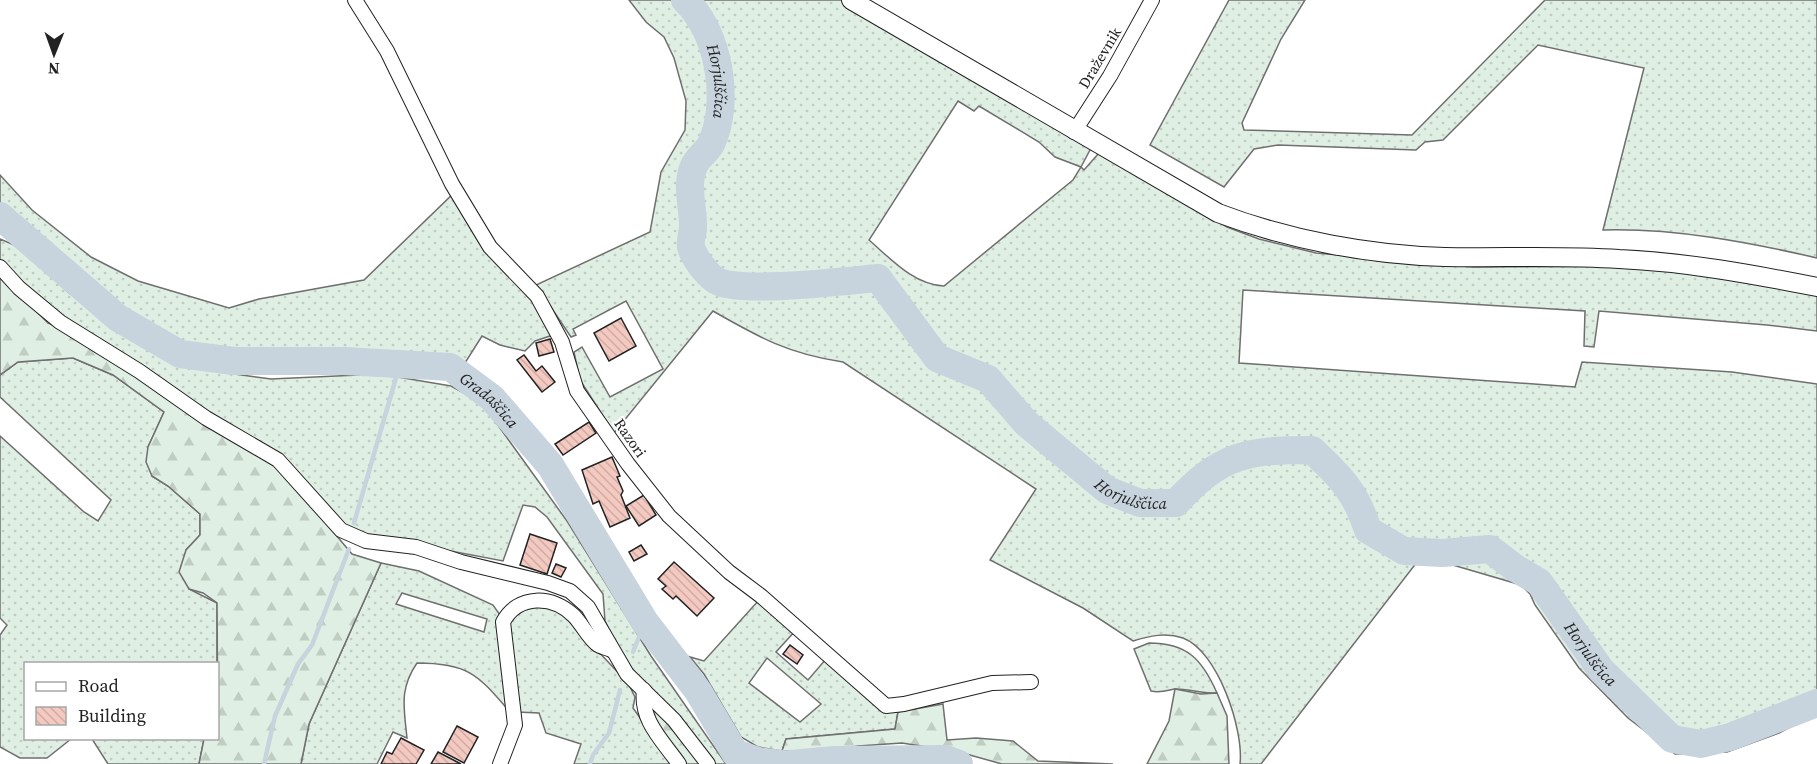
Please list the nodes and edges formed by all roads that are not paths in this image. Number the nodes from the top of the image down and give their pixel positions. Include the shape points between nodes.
1 (355, 0) edge
2 (851, 0) edge
3 (1152, 0) edge
4 (1074, 132) junction
5 (0, 267) edge
6 (1817, 287) edge
7 (611, 650) junction
8 (1031, 682) dead end
9 (644, 690) junction
10 (500, 764) edge
11 (679, 764) edge
12 (708, 764) edge

1 - 8 street, Razori via 387,51 452,184 490,247 537,296 562,342 577,391 669,516 886,706 992,682
2 - 4 street
3 - 4 street, Draževnik
4 - 6 street via 1218,213 1324,244 1442,257 1617,258 1688,264
5 - 7 street via 60,322 206,418 278,460 341,530 366,541 416,547 570,591 588,607
7 - 9 street
7 - 10 street via 597,645 585,627 559,605 531,600 509,611 503,622 515,725
9 - 11 street via 642,707
9 - 12 street via 674,720

